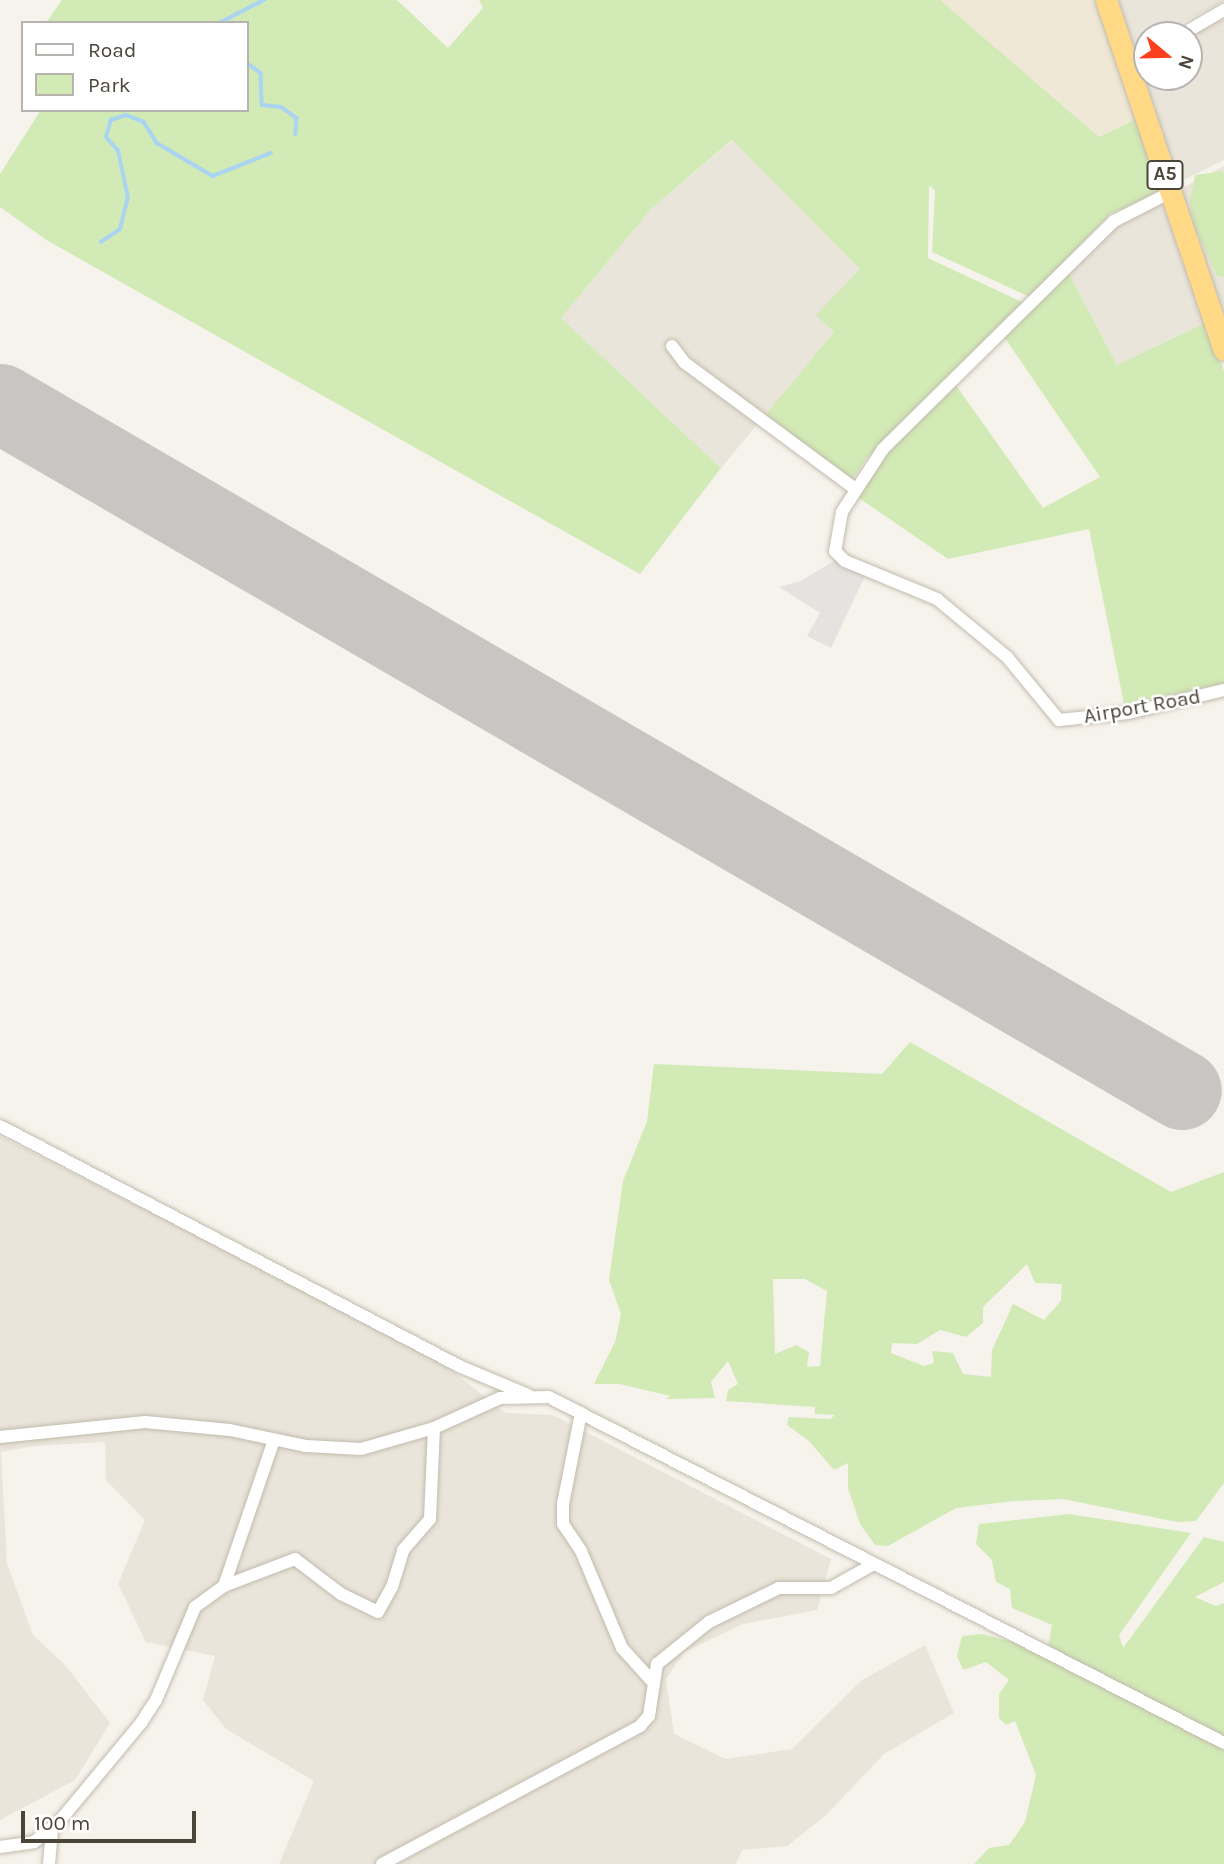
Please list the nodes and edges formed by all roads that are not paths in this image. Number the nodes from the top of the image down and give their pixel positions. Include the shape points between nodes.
1 (1106, 0) edge
2 (1224, 10) edge
3 (1203, 22) edge
4 (1133, 63) edge
5 (1128, 66) junction
6 (1171, 192) junction
7 (672, 346) dead end
8 (1224, 351) edge
9 (854, 488) junction
10 (1224, 690) edge
11 (0, 1126) edge
12 (528, 1395) junction
13 (580, 1413) junction
14 (434, 1428) junction
15 (0, 1437) edge
16 (274, 1440) junction
17 (873, 1565) junction
18 (224, 1586) junction
19 (651, 1680) junction
20 (1224, 1743) edge
21 (52, 1828) junction
22 (0, 1847) edge
23 (49, 1864) edge
24 (382, 1864) edge

1 - 5 highway, A5 / A5
2 - 3 street
4 - 5 street
5 - 6 highway, A5 / A5
6 - 8 highway, A5 / A5
6 - 9 street via 1114,221 883,449
7 - 9 street via 682,360
9 - 10 street, Airport Road via 842,512 835,551 845,561 937,599 1007,657 1059,720 1128,713
11 - 12 street via 459,1366
12 - 13 street via 548,1397
12 - 14 street via 500,1398
13 - 17 street
13 - 19 street via 563,1504 564,1524 581,1551 622,1648
14 - 16 street via 361,1449
14 - 18 street via 430,1519 403,1550 393,1587 378,1612 341,1594 295,1559
15 - 16 street via 145,1422
16 - 18 street
17 - 19 street via 838,1586 786,1586 735,1608 666,1655
17 - 20 street
18 - 21 street via 195,1607 156,1700 141,1723
19 - 24 street via 651,1706 640,1726
21 - 22 street via 34,1842
21 - 23 street

